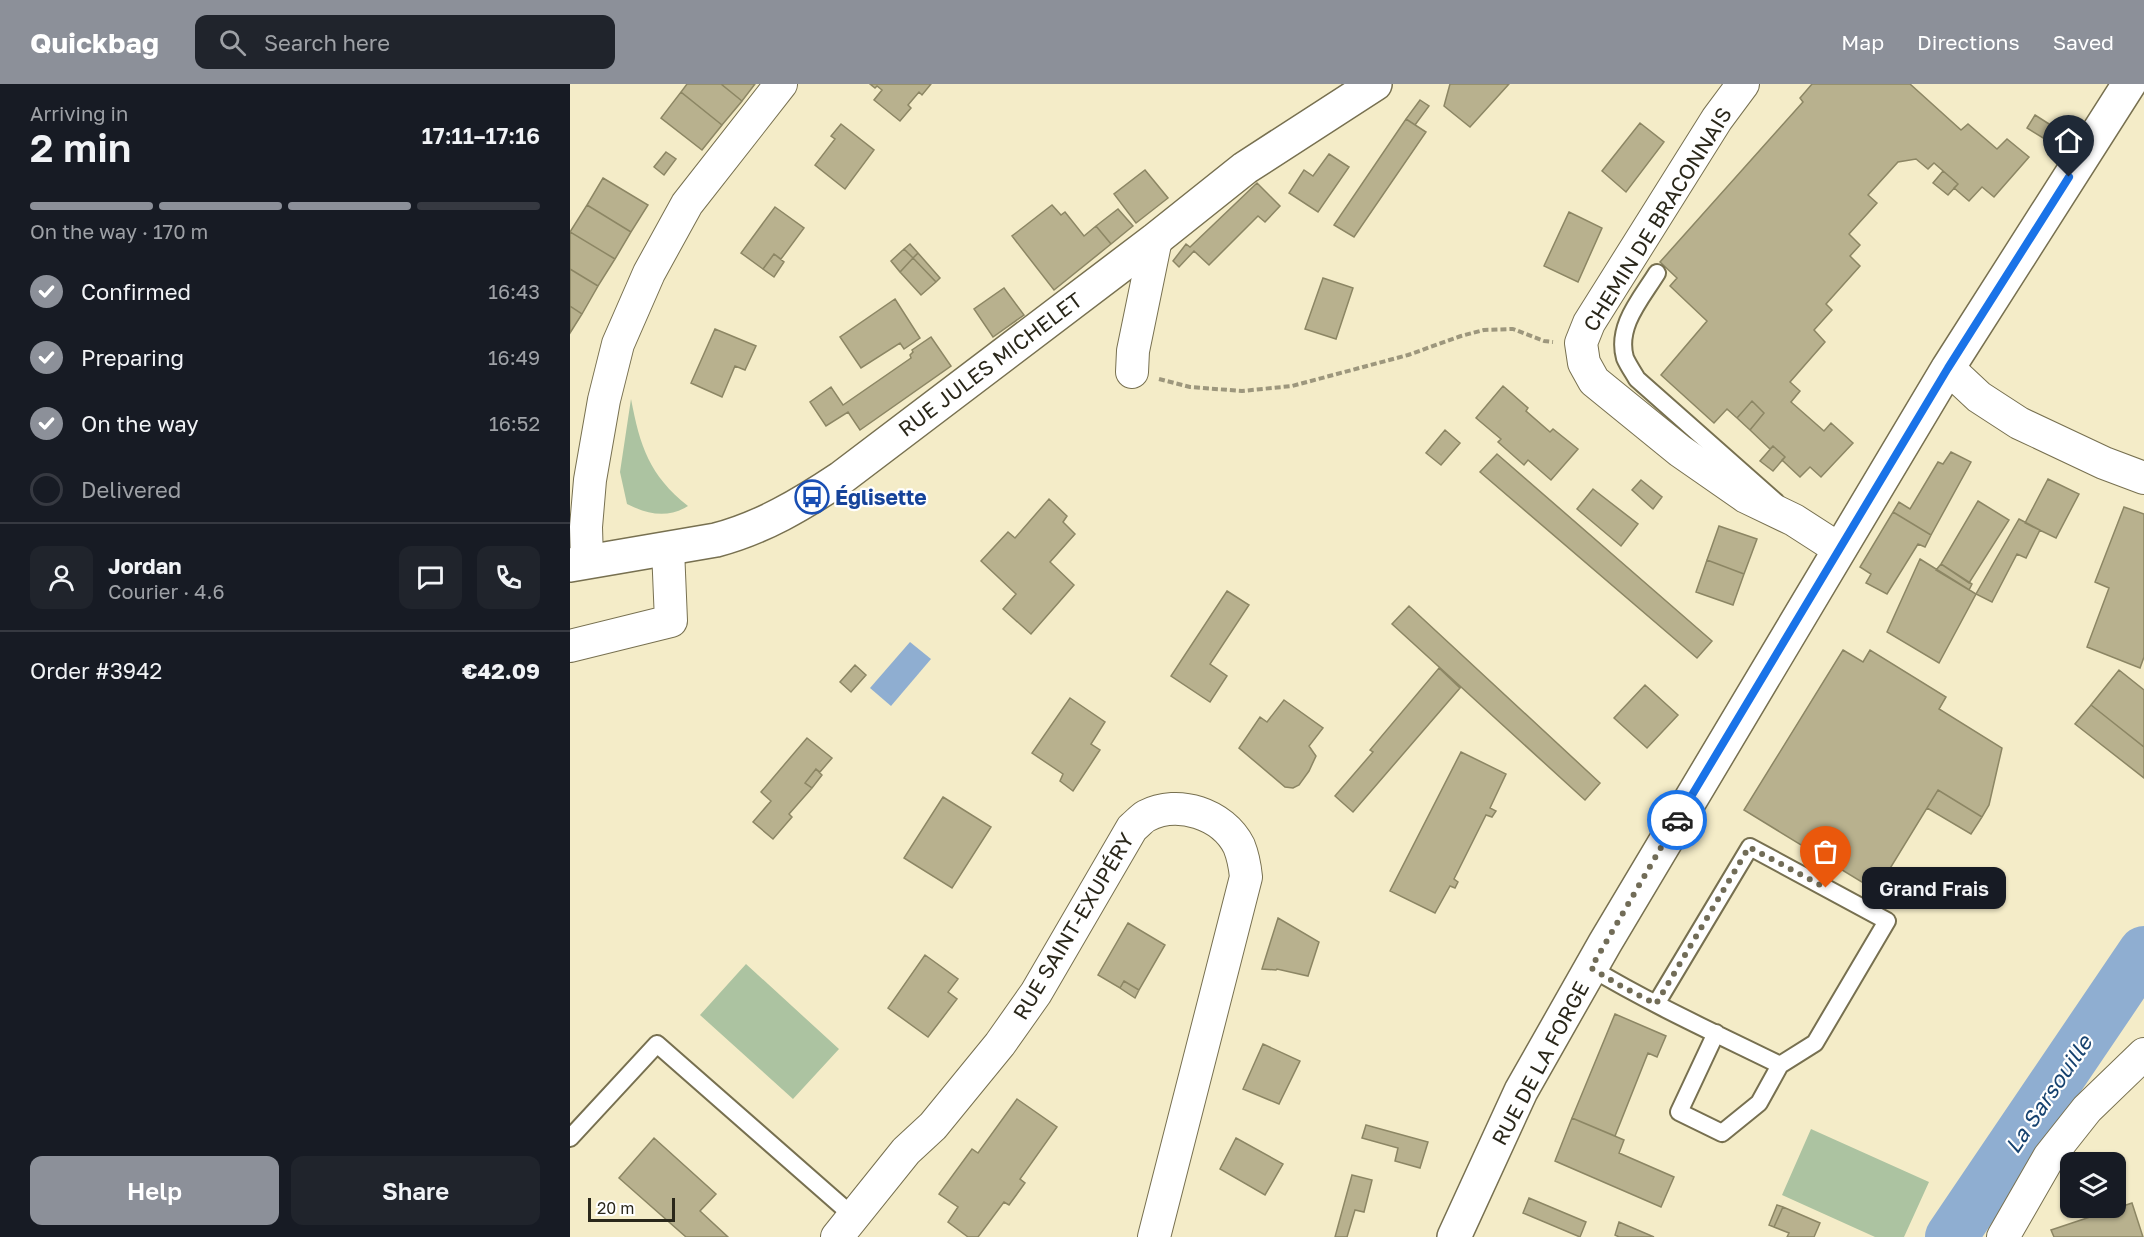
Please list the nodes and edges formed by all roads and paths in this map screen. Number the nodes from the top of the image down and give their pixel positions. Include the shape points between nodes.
1 (781, 84) edge
2 (1375, 84) edge
3 (1743, 84) edge
4 (2129, 84) edge
5 (1156, 239) junction
6 (1657, 273) dead end
7 (1581, 343) junction
8 (1948, 368) junction
9 (1132, 372) joint
10 (2144, 478) edge
11 (1794, 519) junction
12 (668, 549) junction
13 (1839, 549) junction
14 (579, 563) edge
15 (570, 646) edge
16 (1591, 968) junction
17 (1656, 1004) junction
18 (1716, 1033) junction
19 (2144, 1054) edge
20 (1780, 1065) junction
21 (570, 1138) edge
22 (845, 1227) edge
23 (1154, 1237) edge
24 (1454, 1237) edge
25 (2003, 1237) edge

1 - 14 street via 687,204 649,273 618,344 604,399
2 - 5 main road, RUE JULES MICHELET via 1245,168
3 - 7 street, CHEMIN DE BRACONNAIS via 1595,314
4 - 8 main road, RUE DE LA FORGE
5 - 9 street
5 - 12 main road, RUE JULES MICHELET via 812,497 737,535
6 - 11 lane via 1626,324 1622,341 1626,360 1637,379
7 - 9 path via 1544,341 1513,329 1484,330 1337,375 1292,386 1242,391 1190,387
7 - 11 street, CHEMIN DE BRACONNAIS via 1584,363 1594,381 1680,451 1746,497
8 - 10 street via 1979,398 2019,423
8 - 13 main road, RUE DE LA FORGE
11 - 13 street, CHEMIN DE BRACONNAIS
12 - 14 main road, RUE JULES MICHELET
12 - 15 street via 671,621
13 - 16 main road, RUE DE LA FORGE
16 - 17 lane
16 - 24 main road, RUE DE LA FORGE via 1521,1091
17 - 18 lane
17 - 20 lane via 1749,847 1887,921 1815,1043
18 - 20 lane
18 - 20 lane via 1679,1112 1722,1133 1760,1103
19 - 25 street via 2087,1109 2049,1157
21 - 22 lane via 657,1044
22 - 23 street, RUE SAINT-EXUPÉRY via 1000,1044 1036,993 1132,828 1146,816 1184,809 1213,818 1231,834 1239,846 1246,877

